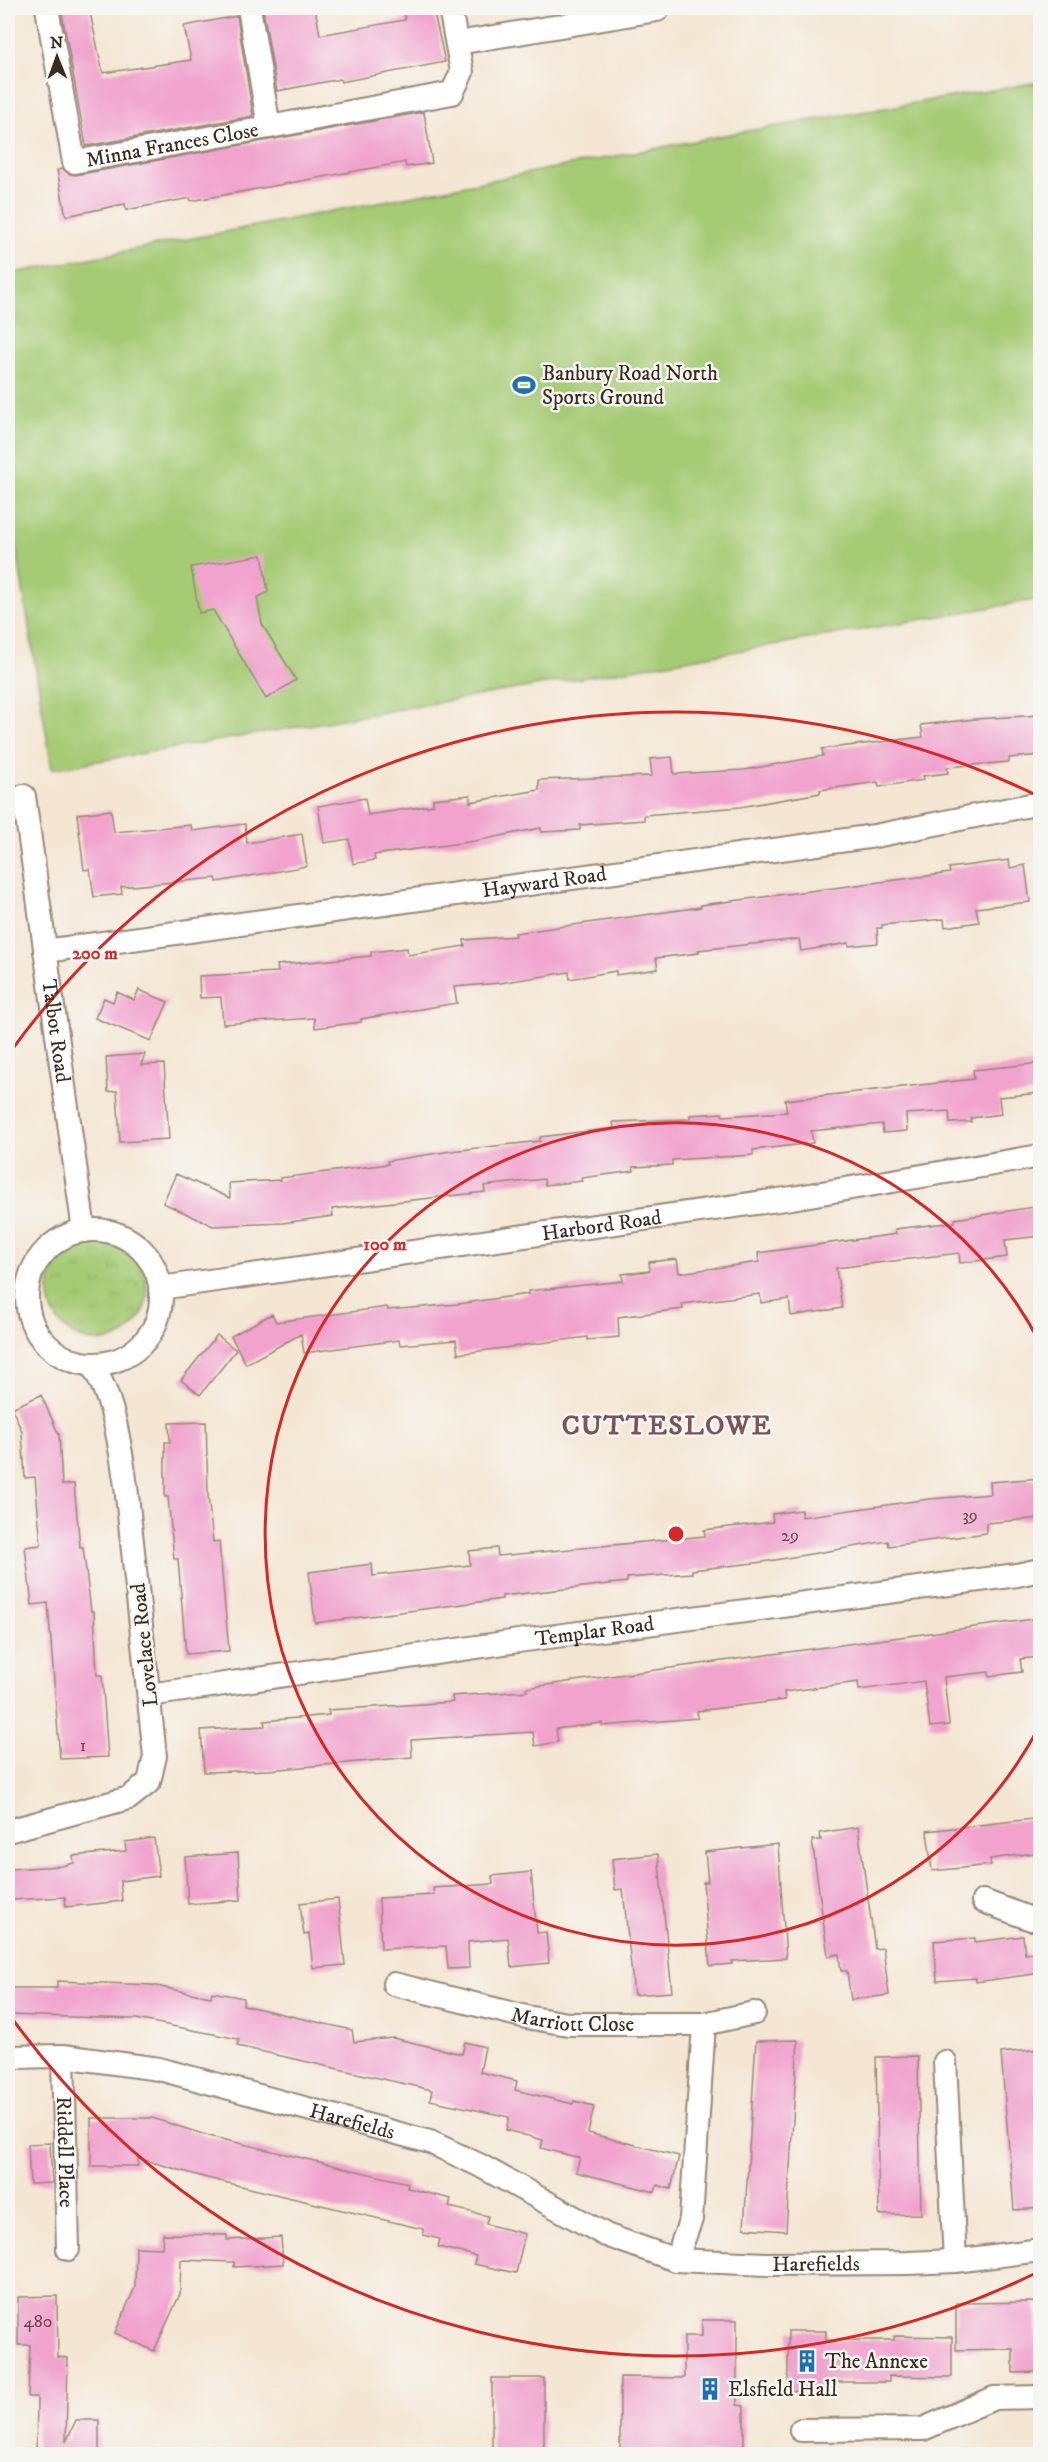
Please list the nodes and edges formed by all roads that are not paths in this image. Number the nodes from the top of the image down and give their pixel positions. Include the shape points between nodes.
1 (47, 8) edge
2 (249, 8) edge
3 (450, 8) edge
4 (657, 10) dead end
5 (457, 43) junction
6 (269, 127) junction
7 (24, 796) dead end
8 (1041, 803) edge
9 (45, 951) junction
10 (1041, 1156) edge
11 (84, 1231) junction
12 (160, 1288) junction
13 (17, 1291) edge
14 (91, 1364) junction
15 (1041, 1570) edge
16 (149, 1695) junction
17 (8, 1831) edge
18 (983, 1901) dead end
19 (1041, 1916) edge
20 (394, 1984) dead end
21 (754, 2013) dead end
22 (704, 2024) junction
23 (63, 2056) junction
24 (8, 2057) edge
25 (945, 2062) dead end
26 (68, 2249) dead end
27 (1041, 2250) edge
28 (676, 2260) junction
29 (955, 2261) junction
30 (1041, 2397) edge
31 (801, 2430) dead end

1 - 6 street, Minna Frances Close via 74,162
2 - 6 street, Minna Frances Close
3 - 5 street
4 - 5 street
5 - 6 street via 462,72 452,93
7 - 9 street, Talbot Road
8 - 9 street, Hayward Road via 875,836
9 - 11 street, Talbot Road
10 - 12 street, Harbord Road via 792,1198
11 - 12 street via 113,1233 133,1242 148,1258
11 - 13 street via 62,1238 44,1252
12 - 14 street via 157,1320 143,1343 122,1357
13 - 14 street via 46,1344 66,1358
14 - 16 street, Lovelace Road via 100,1377 119,1442
15 - 16 street, Templar Road
16 - 17 street, Lovelace Road via 155,1756 149,1782 129,1798
18 - 19 street via 1030,1919
20 - 22 street, Marriott Close via 568,2024
21 - 22 street, Marriott Close
22 - 28 street via 691,2219
23 - 24 street, Harefields
23 - 26 street, Riddell Place
23 - 28 street, Harefields via 159,2069 430,2142 606,2235
25 - 29 street
27 - 29 street, Harefields
28 - 29 street, Harefields via 766,2264
30 - 31 street via 994,2398 923,2428

